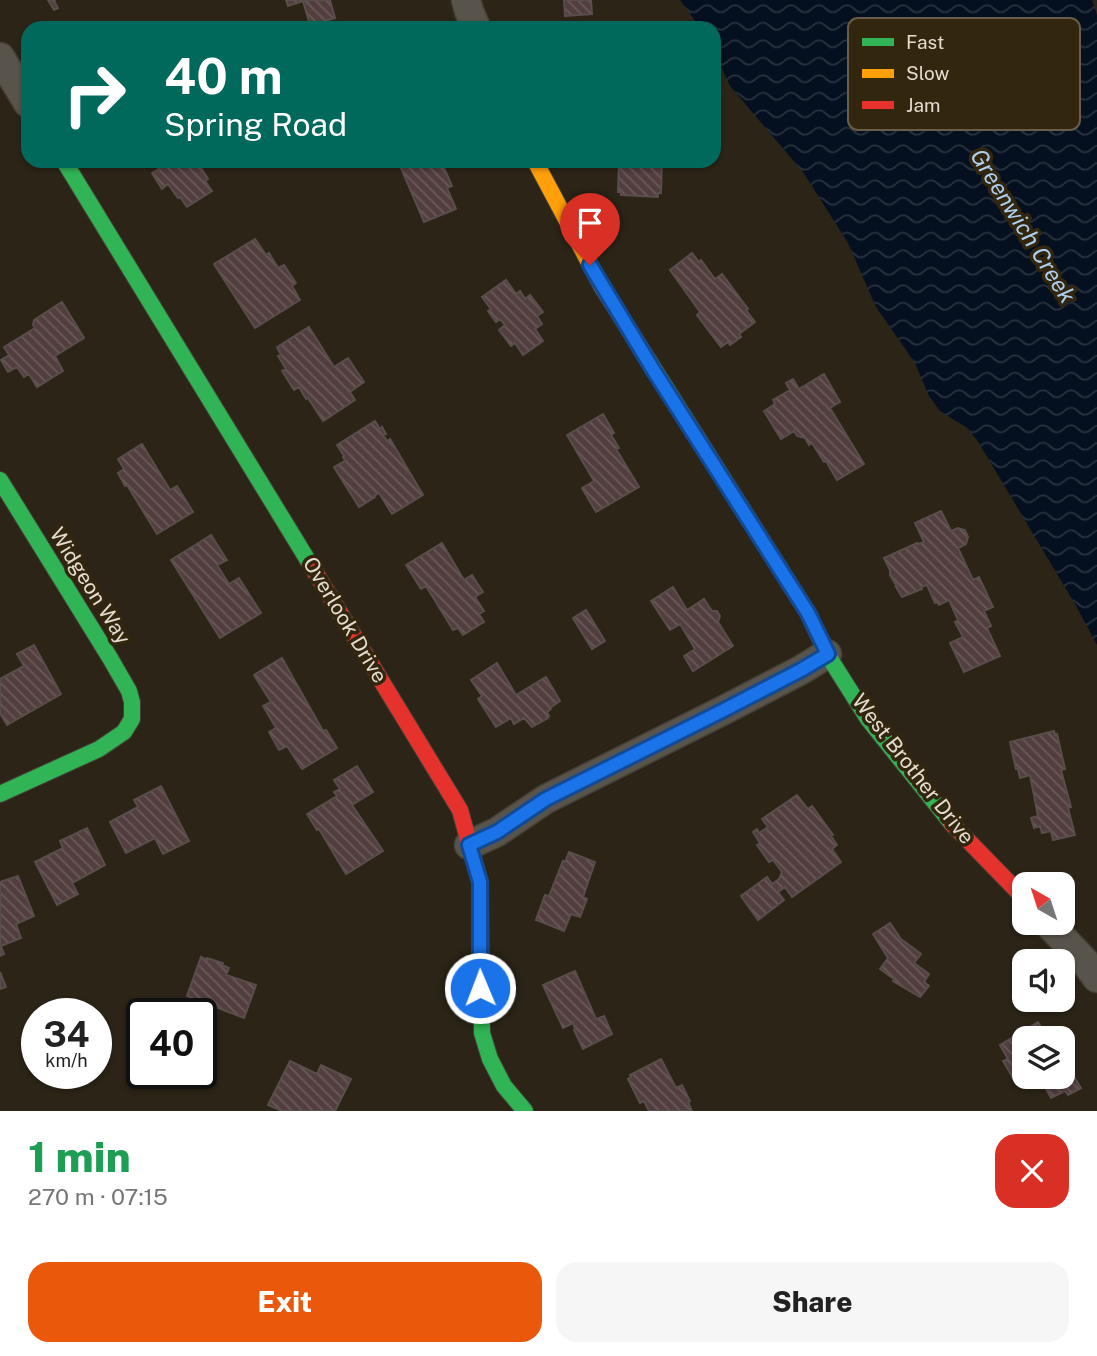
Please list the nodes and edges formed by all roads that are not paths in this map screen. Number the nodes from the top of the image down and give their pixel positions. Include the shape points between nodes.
1 (466, 0) edge
2 (474, 21) edge
3 (0, 57) edge
4 (21, 92) edge
5 (68, 168) edge
6 (539, 168) edge
7 (0, 480) edge
8 (828, 654) junction
9 (0, 794) edge
10 (469, 845) junction
11 (1012, 886) edge
12 (1060, 935) edge
13 (1097, 978) edge
14 (525, 1111) edge

1 - 2 street
3 - 4 street
5 - 10 street, Overlook Drive via 460,810
6 - 8 street, West Brother Drive via 602,287 808,613
7 - 9 street, Widgeon Way via 132,702 132,719 124,732 99,749
8 - 10 street via 546,799
8 - 11 street, West Brother Drive via 868,719 952,824
10 - 14 street, Overlook Drive via 480,882 482,1033 504,1086
12 - 13 street

